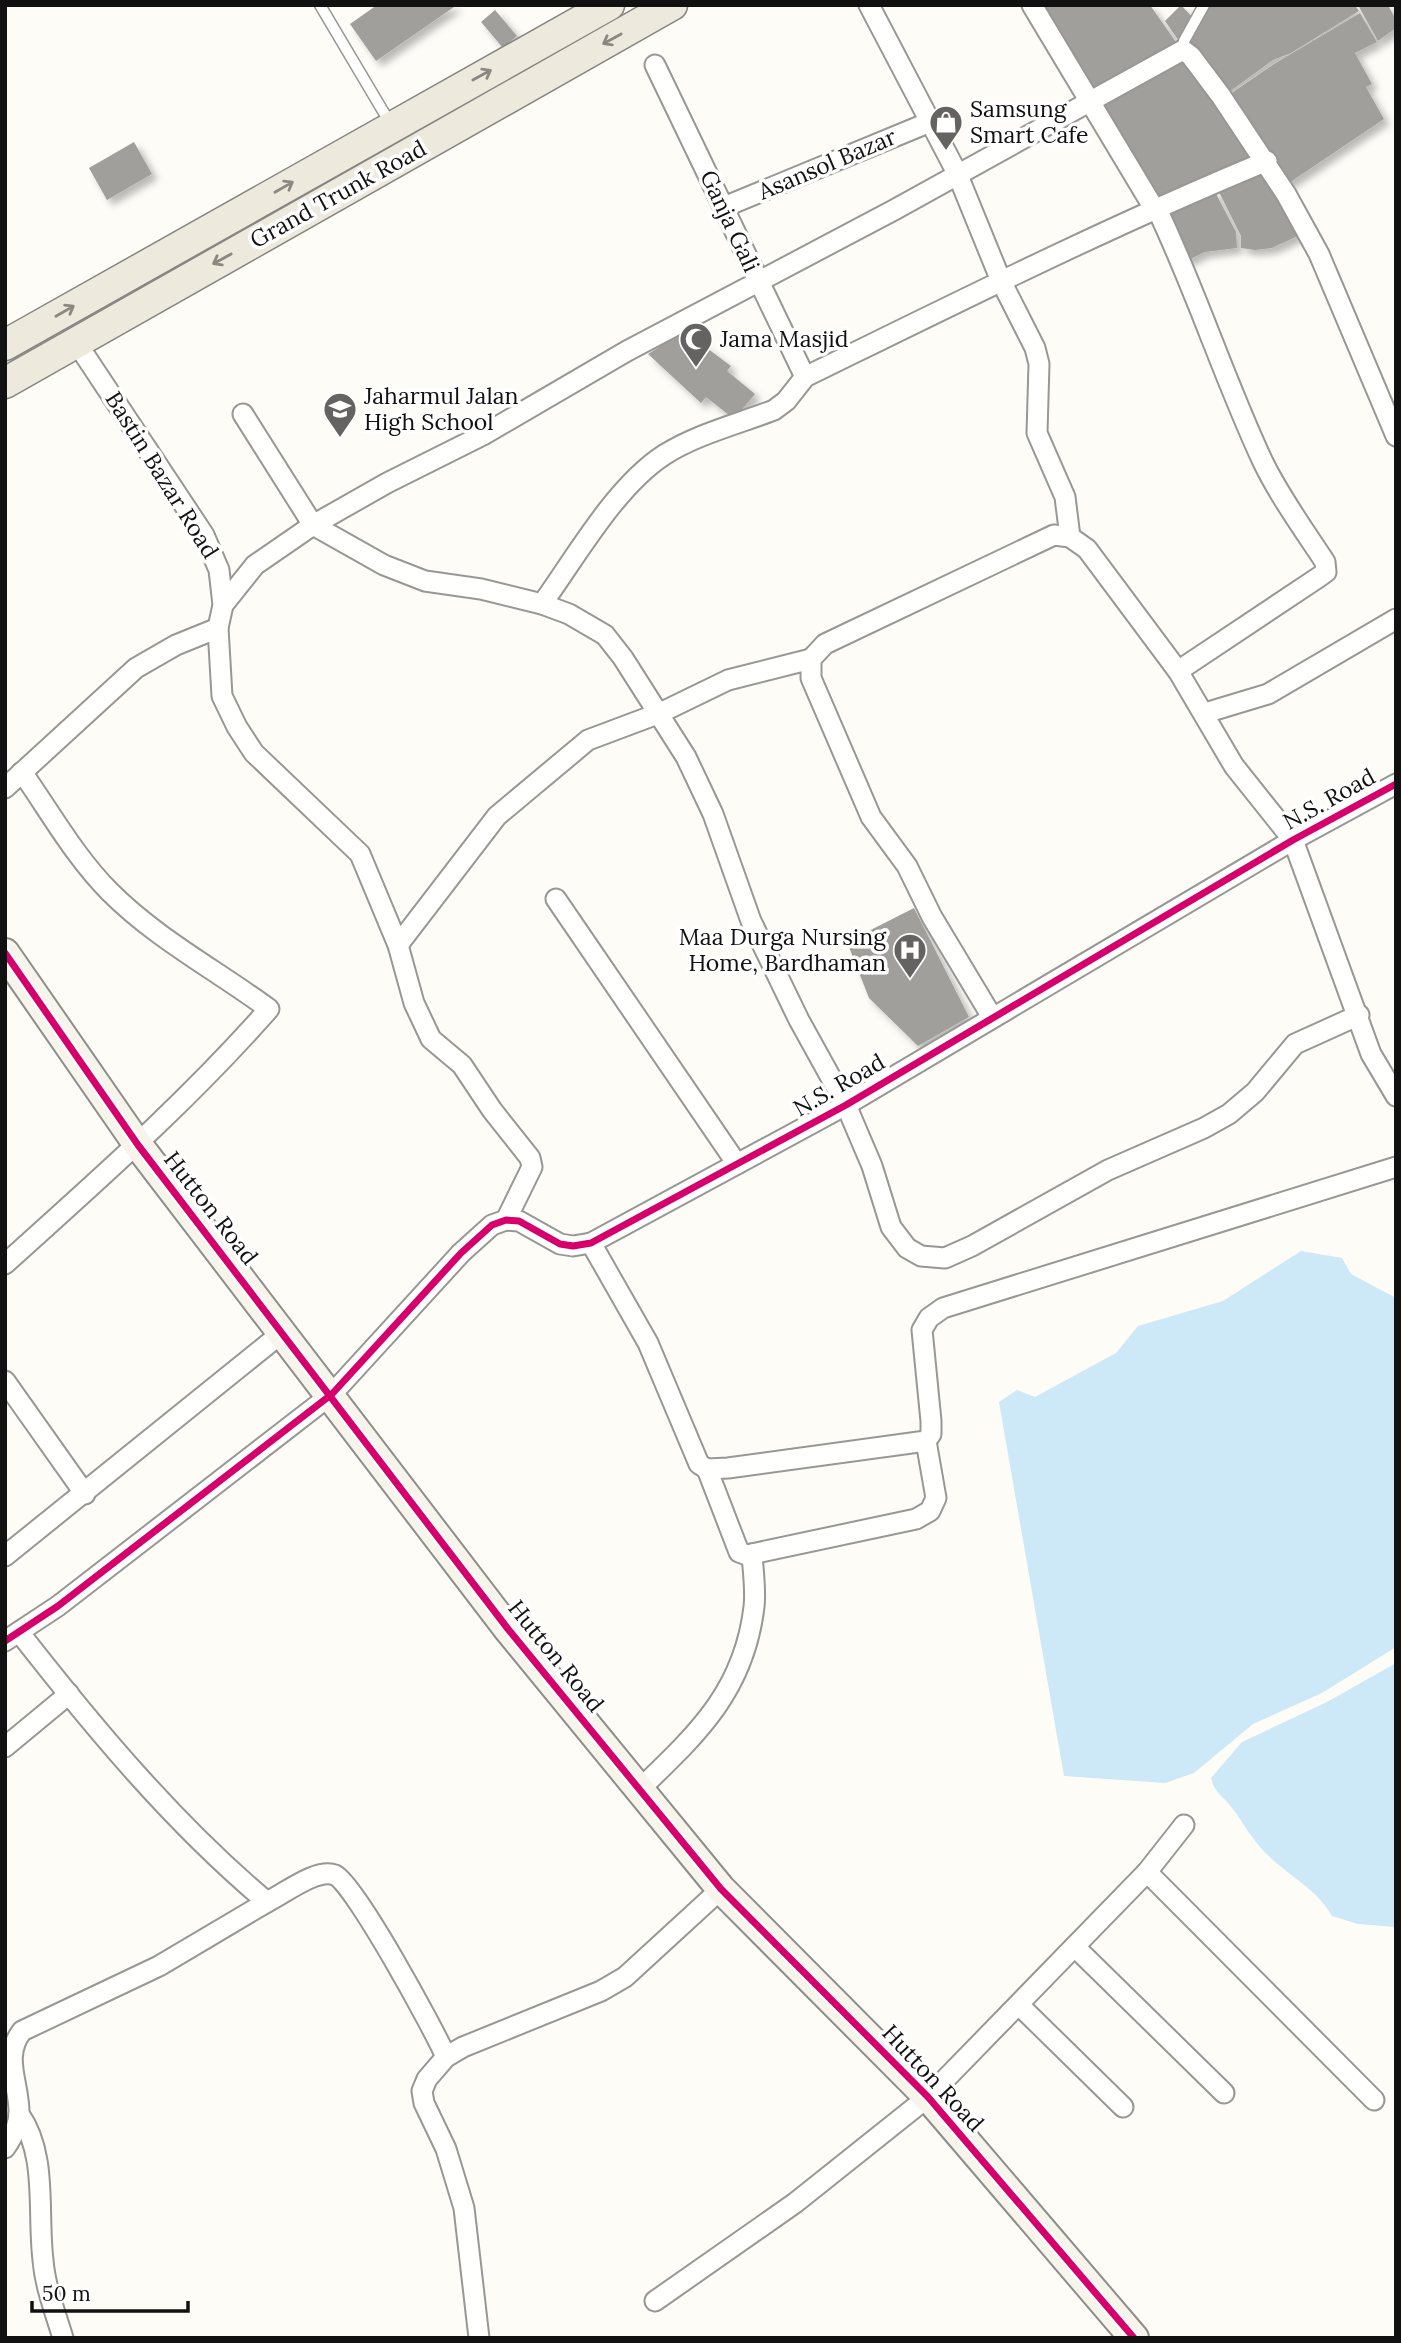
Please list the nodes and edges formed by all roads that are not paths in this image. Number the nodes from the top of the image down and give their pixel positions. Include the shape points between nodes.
1 (320, 5) edge
2 (609, 5) edge
3 (671, 5) edge
4 (869, 5) edge
5 (1032, 5) edge
6 (1204, 5) edge
7 (1184, 50) junction
8 (655, 65) dead end
9 (1090, 102) junction
10 (930, 122) junction
11 (400, 140) junction
12 (1267, 161) junction
13 (957, 173) junction
14 (724, 207) junction
15 (1156, 207) junction
16 (758, 281) junction
17 (1001, 281) junction
18 (76, 342) junction
19 (5, 345) edge
20 (806, 377) junction
21 (5, 383) edge
22 (243, 414) dead end
23 (1396, 436) edge
24 (313, 525) junction
25 (1070, 537) junction
26 (542, 604) junction
27 (223, 605) junction
28 (1396, 620) edge
29 (218, 628) junction
30 (811, 659) junction
31 (1178, 671) junction
32 (660, 713) junction
33 (1205, 713) junction
34 (22, 772) junction
35 (1396, 784) edge
36 (5, 788) edge
37 (1293, 840) junction
38 (556, 899) dead end
39 (398, 945) junction
40 (5, 953) edge
41 (1359, 1015) junction
42 (992, 1017) junction
43 (1396, 1096) edge
44 (846, 1105) junction
45 (138, 1145) junction
46 (737, 1164) junction
47 (1396, 1167) edge
48 (506, 1220) junction
49 (591, 1243) junction
50 (5, 1264) edge
51 (283, 1332) junction
52 (5, 1381) edge
53 (332, 1394) junction
54 (926, 1441) junction
55 (707, 1469) junction
56 (85, 1494) junction
57 (752, 1554) junction
58 (5, 1556) edge
59 (12, 1636) edge
60 (69, 1695) junction
61 (5, 1747) edge
62 (640, 1789) junction
63 (1184, 1825) dead end
64 (1147, 1872) junction
65 (721, 1889) junction
66 (267, 1902) junction
67 (1075, 1947) junction
68 (1018, 2005) junction
69 (446, 2057) junction
70 (1224, 2093) dead end
71 (928, 2097) junction
72 (1374, 2100) dead end
73 (1123, 2107) dead end
74 (19, 2114) junction
75 (5, 2148) edge
76 (655, 2301) dead end
77 (63, 2338) edge
78 (479, 2338) edge
79 (1134, 2338) edge

1 - 11 lane
11 -> 2 main road
3 -> 11 main road, Grand Trunk Road
4 - 10 street
5 - 9 street
6 - 7 lane via 1184,41
7 - 9 street
7 - 12 street
8 - 14 street, Ganja Gali
9 - 13 street
9 - 15 street
10 - 13 street
10 - 14 street, Asansol Bazar
11 -> 18 main road, Grand Trunk Road
19 -> 11 main road
12 - 15 street
12 - 23 street via 1319,254
13 - 16 street
13 - 17 street
14 - 16 street, Ganja Gali
15 - 17 street
15 - 31 street via 1265,466 1325,562 1326,572
16 - 20 street, Ganja Gali
16 - 24 street
17 - 20 street
17 - 25 street via 1035,348 1039,364 1037,433 1065,497
18 - 21 main road, Grand Trunk Road
18 - 27 street, Bastin Bazar Road via 204,535 219,569
20 - 26 street via 774,410 688,443 639,475
22 - 24 street
24 - 26 street via 384,565 425,581
24 - 27 street via 255,565
25 - 30 street via 1054,535 922,596 825,644
25 - 31 street via 1087,549
26 - 32 street via 605,635
27 - 29 street, Bastin Bazar Road
28 - 33 street via 1268,694
29 - 34 street via 136,668
29 - 39 street, Bastin Bazar Road via 222,696 237,727 254,753 360,854
30 - 32 street via 728,680
30 - 42 street via 811,678 871,817 907,866
31 - 33 street
32 - 39 street via 588,740 497,816
32 - 44 street via 713,814 751,920
33 - 37 street via 1234,766
34 - 36 street
34 - 45 street via 109,891 140,920 269,1009 209,1077
35 - 37 street, N.S. Road
37 - 41 street
37 - 42 street, N.S. Road
38 - 46 street
39 - 48 street, Bastin Bazar Road via 414,1003 431,1039 463,1065 530,1158 532,1167
40 - 45 street, Hutton Road
41 - 43 street via 1371,1054
41 - 44 street via 1295,1044 1255,1092 1229,1114 1108,1170 945,1258 921,1256 907,1248 891,1227
42 - 44 street, N.S. Road
44 - 46 street, N.S. Road
45 - 50 street
45 - 51 street, Hutton Road
46 - 49 street, N.S. Road
47 - 54 street via 943,1308 922,1330 931,1421
48 - 49 street via 525,1224 561,1244
48 - 53 street via 480,1233
49 - 55 street via 648,1343 699,1464
51 - 53 street, Hutton Road
51 - 56 street
52 - 56 street
53 - 59 street via 58,1606
53 - 62 street, Hutton Road via 508,1629
54 - 55 street
54 - 57 street via 936,1498 930,1511 916,1519
55 - 57 street via 739,1552
56 - 58 street
57 - 62 street via 754,1605 743,1659 703,1728
59 - 60 street
60 - 61 street
60 - 66 street via 171,1810
62 - 65 street, Hutton Road
63 - 64 street
64 - 67 street
64 - 72 street
65 - 69 street via 625,1977
65 - 71 street, Hutton Road
66 - 69 street via 320,1875 342,1878
66 - 74 street via 159,1966 22,2031 10,2054
67 - 68 street
67 - 70 street
68 - 71 street
68 - 73 street
69 - 78 street via 422,2091 464,2208
71 - 76 street via 795,2203
71 - 79 street, Hutton Road
74 - 75 street
74 - 77 street via 32,2132 37,2152 43,2261

